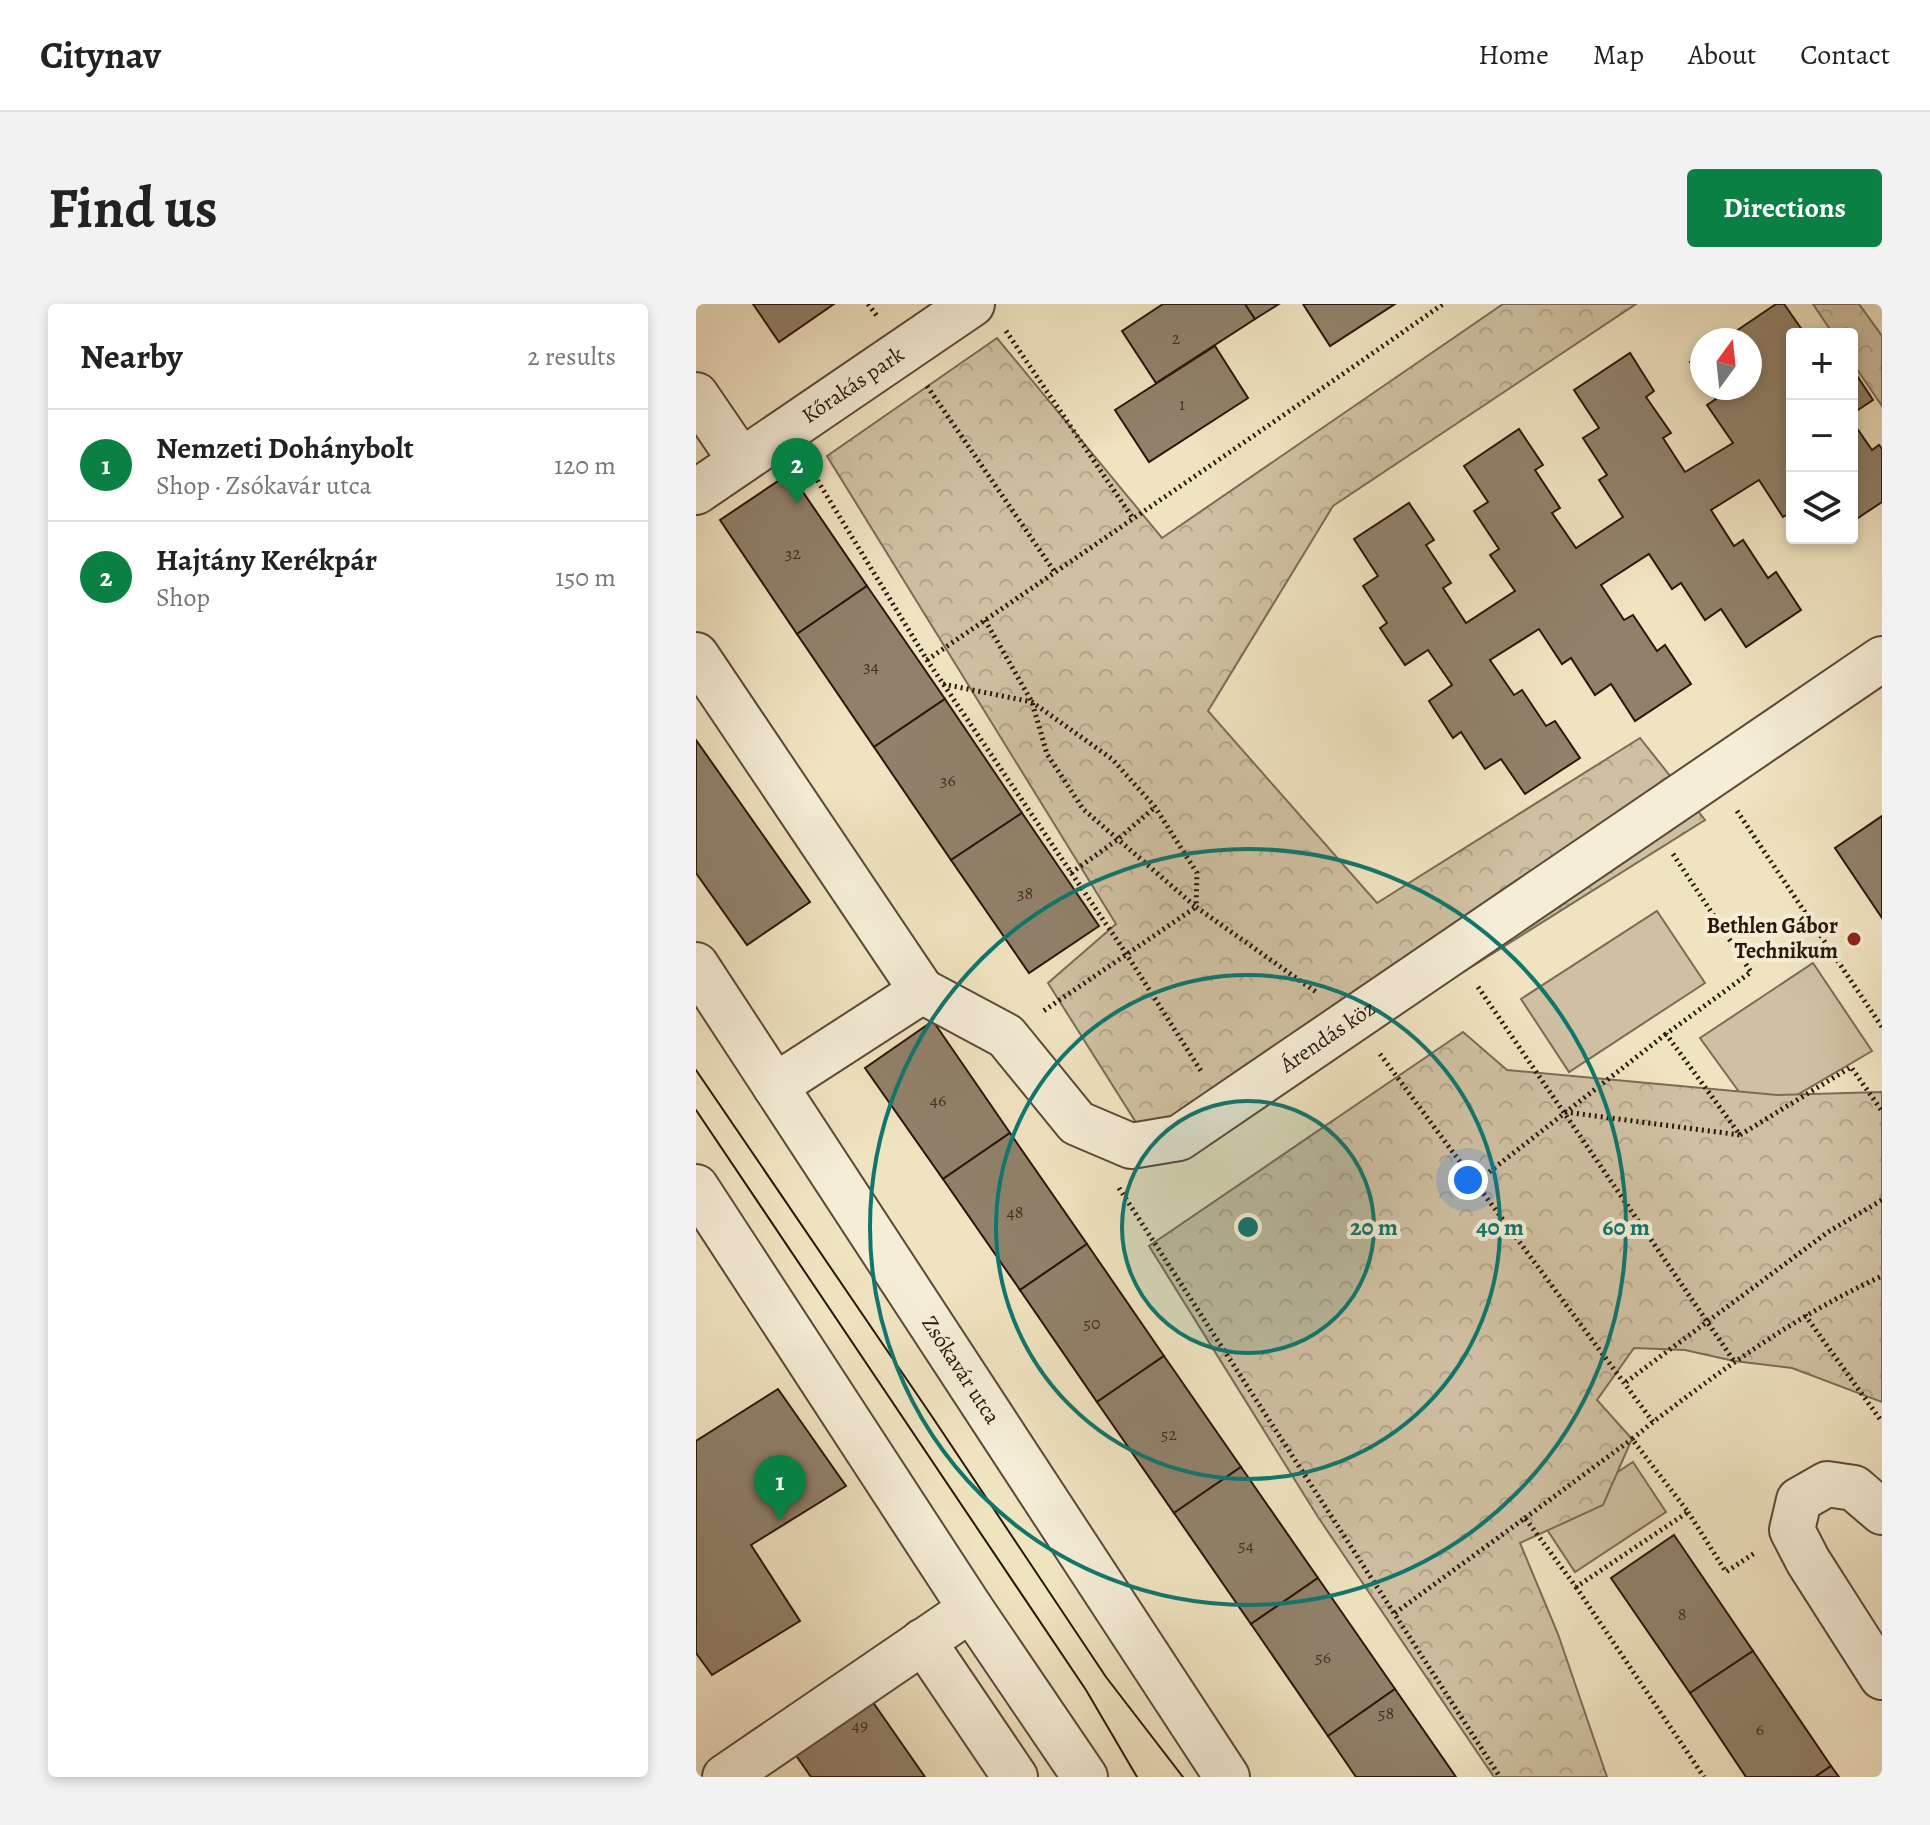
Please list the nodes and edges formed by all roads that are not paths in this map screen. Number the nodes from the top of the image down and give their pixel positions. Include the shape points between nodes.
1 (989, 317) edge
2 (696, 395) edge
3 (741, 461) junction
4 (696, 492) edge
5 (696, 655) edge
6 (1882, 659) edge
7 (696, 965) edge
8 (922, 991) junction
9 (775, 1086) junction
10 (696, 1187) edge
11 (1882, 1512) edge
12 (971, 1609) junction
13 (923, 1641) junction
14 (1882, 1677) edge
15 (725, 1777) edge
16 (1015, 1777) edge
17 (1085, 1777) edge
18 (1227, 1777) edge

1 - 3 street, Kőrakás park via 903,351
2 - 3 street
3 - 4 street, Kőrakás park
5 - 8 street
6 - 8 street, Árendás köz via 1179,1138 1131,1146 1077,1123 1006,1036
7 - 9 street, Zsókavár utca
8 - 9 street
9 - 18 street, Zsókavár utca
10 - 12 street
11 - 14 street via 1854,1488 1827,1484 1799,1500 1792,1530
12 - 13 street
12 - 17 street
13 - 15 street
13 - 16 street

